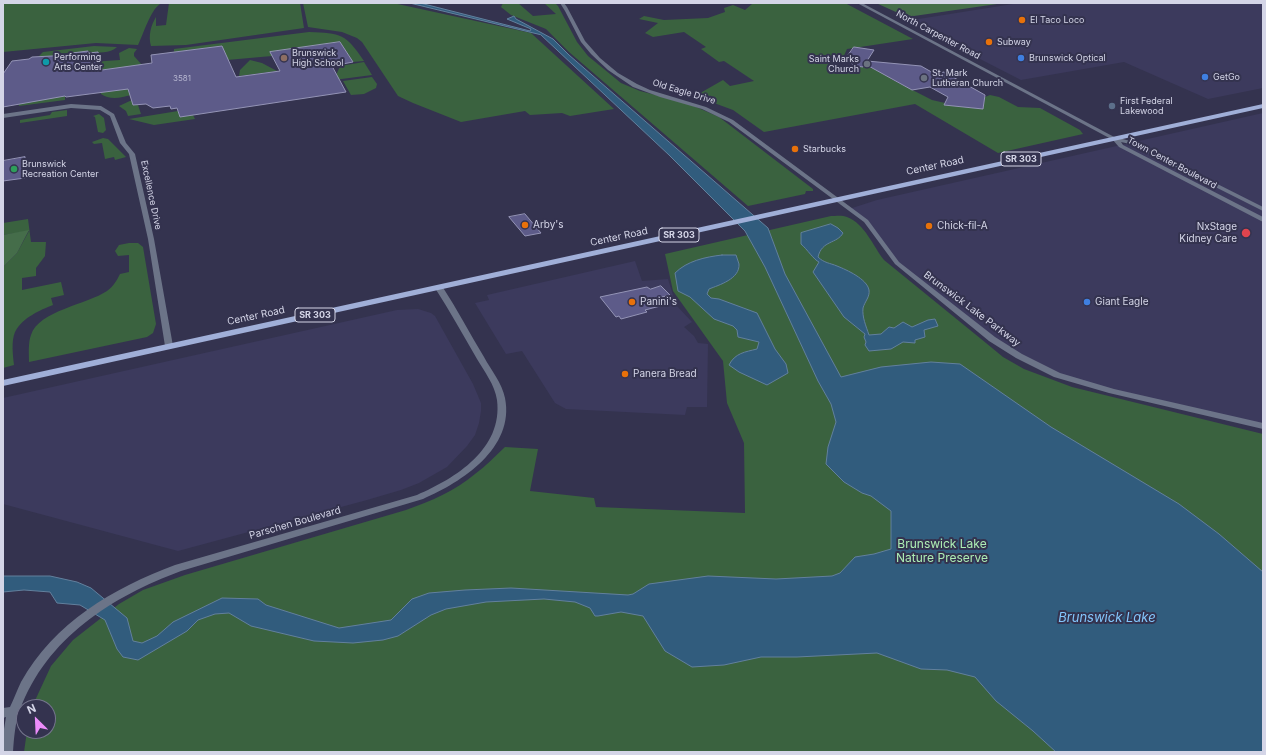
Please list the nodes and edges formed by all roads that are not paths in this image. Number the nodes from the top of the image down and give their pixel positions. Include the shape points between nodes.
1 (562, 3) edge
2 (859, 3) edge
3 (1263, 106) edge
4 (3, 116) edge
5 (1115, 139) junction
6 (836, 199) junction
7 (1263, 209) edge
8 (1263, 220) edge
9 (439, 288) junction
10 (169, 346) junction
11 (3, 383) edge
12 (1263, 426) edge
13 (8, 712) edge
14 (7, 752) edge

1 - 6 street, Old Eagle Drive via 589,49 622,78 646,90 700,105 723,116
2 - 5 street, North Carpenter Road
3 - 5 main road, Center Road / SR 303
4 - 10 street, Excellence Drive via 83,106 101,108 112,115 123,143 132,154 151,239
5 - 6 main road, Center Road / SR 303
5 - 7 street, Town Center Boulevard via 1132,143
5 - 8 street, Town Center Boulevard via 1121,146
6 - 9 main road, Center Road / SR 303
6 - 12 street, Brunswick Lake Parkway via 866,222 897,263 992,339 1018,356 1057,375 1112,391
9 - 10 main road, Center Road / SR 303
9 - 13 street, Parschen Boulevard via 493,381 501,400 502,416 499,430 491,446 478,460 453,480 420,497 178,568 127,589 94,610 58,640 35,668
10 - 11 main road, Center Road / SR 303
13 - 14 street, Parschen Boulevard

